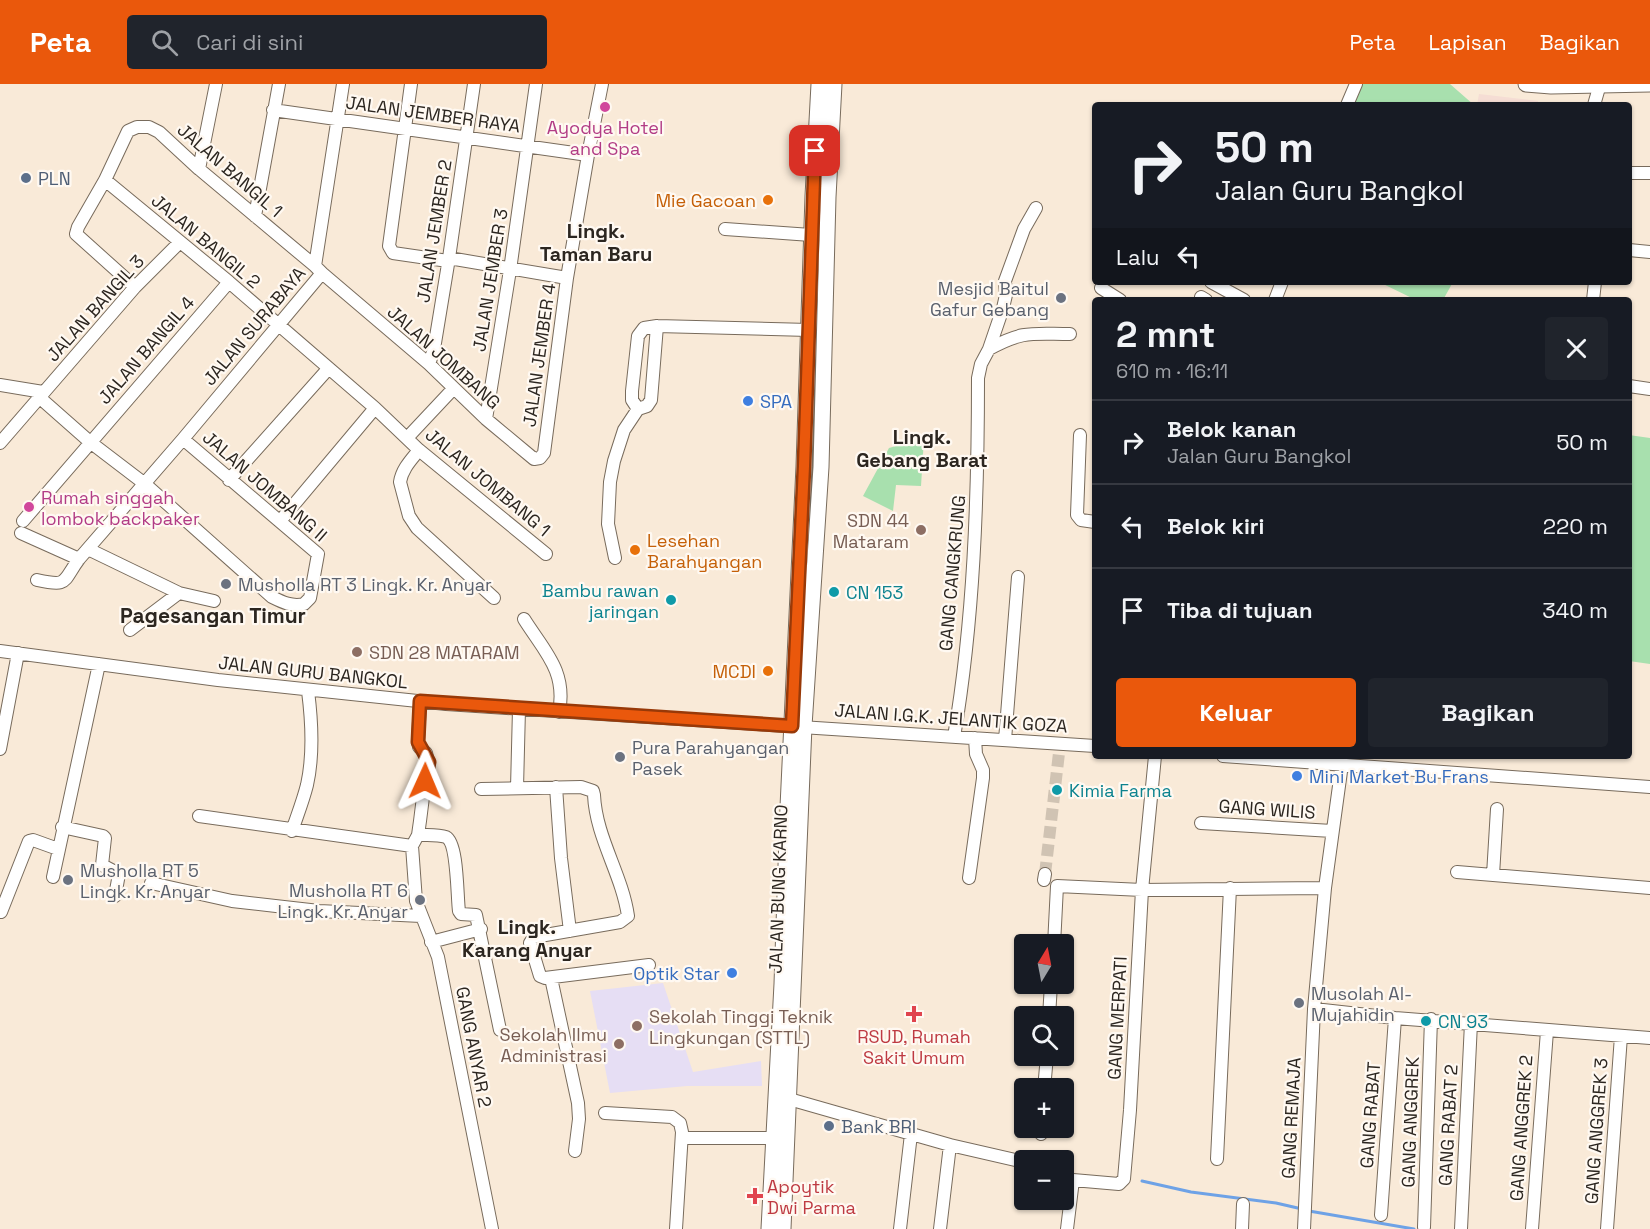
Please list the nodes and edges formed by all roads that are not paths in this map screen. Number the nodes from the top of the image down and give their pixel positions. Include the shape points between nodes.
1 (216, 84) edge
2 (279, 84) edge
3 (343, 84) edge
4 (411, 84) edge
5 (474, 84) edge
6 (536, 84) edge
7 (602, 84) edge
8 (819, 84) edge
9 (834, 84) edge
10 (1356, 84) edge
11 (1526, 84) edge
12 (1599, 84) edge
13 (1650, 84) edge
14 (1348, 102) edge
15 (1595, 102) edge
16 (273, 110) junction
17 (338, 118) junction
18 (404, 130) junction
19 (467, 138) junction
20 (528, 146) junction
21 (588, 155) junction
22 (199, 169) junction
23 (1632, 173) edge
24 (1650, 173) edge
25 (105, 180) junction
26 (820, 196) junction
27 (1036, 208) dead end
28 (255, 216) junction
29 (725, 229) dead end
30 (812, 235) junction
31 (179, 243) junction
32 (1632, 250) edge
33 (1650, 252) edge
34 (449, 260) junction
35 (318, 269) junction
36 (510, 270) junction
37 (567, 278) junction
38 (229, 282) junction
39 (1216, 285) edge
40 (135, 287) junction
41 (1101, 288) dead end
42 (1115, 297) edge
43 (1238, 297) edge
44 (657, 326) junction
45 (280, 328) junction
46 (809, 330) junction
47 (1070, 334) dead end
48 (989, 349) junction
49 (429, 364) junction
50 (328, 369) junction
51 (0, 385) edge
52 (1632, 386) edge
53 (453, 389) junction
54 (1650, 389) edge
55 (41, 395) junction
56 (375, 408) junction
57 (638, 409) junction
58 (486, 419) junction
59 (1080, 435) dead end
60 (407, 438) junction
61 (183, 439) junction
62 (90, 442) junction
63 (0, 443) edge
64 (805, 447) junction
65 (821, 448) junction
66 (419, 450) junction
67 (544, 453) joint
68 (229, 480) junction
69 (145, 484) junction
70 (281, 520) junction
71 (1092, 522) edge
72 (88, 549) junction
73 (546, 554) dead end
74 (615, 558) dead end
75 (79, 559) junction
76 (1018, 577) dead end
77 (37, 580) dead end
78 (179, 593) junction
79 (494, 598) dead end
80 (213, 601) dead end
81 (524, 620) dead end
82 (130, 630) dead end
83 (0, 651) edge
84 (18, 653) junction
85 (99, 664) junction
86 (308, 691) junction
87 (420, 701) junction
88 (519, 709) junction
89 (559, 711) junction
90 (798, 726) junction
91 (954, 737) junction
92 (975, 738) junction
93 (1005, 740) junction
94 (1092, 746) edge
95 (0, 749) edge
96 (1155, 759) edge
97 (1273, 759) edge
98 (1360, 760) edge
99 (1342, 764) junction
100 (556, 787) junction
101 (1650, 787) edge
102 (518, 788) junction
103 (481, 789) dead end
104 (1497, 809) dead end
105 (199, 816) dead end
106 (1200, 823) dead end
107 (62, 827) junction
108 (292, 831) junction
109 (1332, 831) junction
110 (415, 840) junction
111 (58, 849) junction
112 (1457, 872) dead end
113 (1493, 875) junction
114 (53, 877) dead end
115 (969, 878) dead end
116 (151, 884) dead end
117 (1230, 888) junction
118 (1325, 888) junction
119 (1650, 888) edge
120 (1142, 890) junction
121 (115, 896) dead end
122 (2, 912) edge
123 (421, 916) junction
124 (481, 930) junction
125 (570, 931) junction
126 (1055, 934) edge
127 (431, 942) junction
128 (649, 965) dead end
129 (548, 978) junction
130 (1314, 1009) junction
131 (1395, 1018) junction
132 (1431, 1019) junction
133 (1472, 1023) junction
134 (500, 1030) dead end
135 (1547, 1031) junction
136 (1621, 1036) junction
137 (1650, 1038) edge
138 (783, 1098) junction
139 (605, 1113) dead end
140 (911, 1134) junction
141 (682, 1138) junction
142 (774, 1138) junction
143 (950, 1145) junction
144 (575, 1151) dead end
145 (1217, 1159) dead end
146 (1014, 1160) edge
147 (1243, 1204) dead end
148 (1381, 1215) dead end
149 (1304, 1223) edge
150 (1424, 1227) dead end
151 (492, 1229) edge
152 (676, 1229) edge
153 (770, 1229) edge
154 (783, 1229) edge
155 (900, 1229) edge
156 (940, 1229) edge
157 (1067, 1229) edge
158 (1242, 1229) edge
159 (1461, 1229) edge
160 (1532, 1229) edge
161 (1607, 1229) edge

1 - 22 street
2 - 16 street
3 - 17 street, JALAN SURABAYA
4 - 18 street
5 - 19 street, JALAN JEMBER 2
6 - 20 street, JALAN JEMBER 3
7 - 21 street, JALAN JEMBER 4
8 - 26 main road
9 - 26 main road
10 - 14 street
11 - 12 main road
12 - 13 main road
12 - 15 street
16 - 17 street, JALAN JEMBER RAYA
16 - 28 street
17 - 18 street, JALAN JEMBER RAYA
17 - 35 street, JALAN SURABAYA
18 - 19 street, JALAN JEMBER RAYA
18 - 34 street via 390,250
19 - 20 street, JALAN JEMBER RAYA
19 - 34 street, JALAN JEMBER 2
20 - 21 street, JALAN JEMBER RAYA
20 - 36 street, JALAN JEMBER 3
21 - 37 street, JALAN JEMBER 4
22 - 25 street, JALAN BANGIL 1 via 159,132 137,127 128,131
22 - 28 street, JALAN BANGIL 1
23 - 24 street
25 - 31 street, JALAN BANGIL 2
25 - 40 street, JALAN BANGIL 1 via 76,234
26 - 30 main road
26 - 65 main road
27 - 48 street, GANG CANGKRUNG via 1005,280 1005,298
28 - 35 street, JALAN BANGIL 1
29 - 30 street
30 - 46 main road
31 - 38 street, JALAN BANGIL 2
31 - 40 street, JALAN BANGIL 3
32 - 33 street
34 - 36 street
34 - 49 street, JALAN JEMBER 2
35 - 45 street, JALAN SURABAYA
35 - 49 street, JALAN JOMBANG
36 - 37 street
36 - 58 street, JALAN JEMBER 3
37 - 67 street, JALAN JEMBER 4
38 - 45 street, JALAN BANGIL 2
38 - 62 street, JALAN BANGIL 4
39 - 43 street
40 - 55 street, JALAN BANGIL 3
41 - 42 street
44 - 46 street
44 - 57 street via 651,400
44 - 57 street via 644,328 638,336 632,400
45 - 50 street, JALAN JOMBANG 1
45 - 61 street, JALAN SURABAYA
46 - 64 main road
47 - 48 street via 1031,333
48 - 91 street, GANG CANGKRUNG via 978,378 971,597
49 - 53 street, JALAN JOMBANG
50 - 56 street, JALAN JOMBANG 1
50 - 68 street
51 - 55 street
52 - 54 street
53 - 58 street, JALAN JOMBANG
53 - 60 street, JALAN JOMBANG 1
55 - 62 street
55 - 63 street, JALAN BANGIL 3
56 - 60 street, JALAN JOMBANG 1
56 - 70 street
57 - 74 street via 624,430 610,482 608,524
58 - 67 street, JALAN JOMBANG via 534,459
59 - 71 street via 1077,515
60 - 66 street, JALAN JOMBANG 1
61 - 68 street, JALAN JOMBANG II
61 - 69 street, JALAN SURABAYA
62 - 69 street
62 - 75 street, JALAN BANGIL 4 via 22,527
64 - 65 main road
64 - 90 main road
65 - 90 main road
66 - 73 street, JALAN JOMBANG 1
66 - 79 street via 403,471 400,482 409,516 417,528
68 - 70 street, JALAN JOMBANG II
69 - 70 street, JALAN JOMBANG II via 272,597 301,606 308,601 318,554
69 - 72 street, JALAN SURABAYA
72 - 75 street, JALAN SURABAYA
72 - 78 street
75 - 77 street, JALAN SURABAYA via 62,584
76 - 93 street
78 - 80 street
78 - 82 street
81 - 89 street via 558,672 562,699
83 - 84 street, JALAN GURU BANGKOL
84 - 85 street, JALAN GURU BANGKOL
84 - 95 street
85 - 86 street, JALAN GURU BANGKOL
85 - 107 street
86 - 87 street, JALAN GURU BANGKOL
86 - 108 street via 312,757
87 - 88 street, JALAN GURU BANGKOL
87 - 110 street, GANG ANYAR 2 via 418,741 429,765
88 - 89 street, JALAN GURU BANGKOL
88 - 102 street
89 - 90 street, JALAN GURU BANGKOL
90 - 91 street, JALAN I.G.K. JELANTIK GOZA
90 - 138 main road
91 - 92 street, JALAN I.G.K. JELANTIK GOZA
92 - 93 street, JALAN I.G.K. JELANTIK GOZA
92 - 115 street via 983,778
93 - 94 street, JALAN I.G.K. JELANTIK GOZA via 1060,749
96 - 120 street, GANG MERPATI
97 - 99 street
98 - 99 street
98 - 101 street
99 - 109 street, GANG REMAJA
100 - 102 street
100 - 125 street
100 - 125 street via 593,791 598,825 628,916 620,922
102 - 103 street
104 - 113 street
105 - 108 street
106 - 109 street, GANG WILIS
107 - 111 street
107 - 121 street via 105,838 102,865 119,874
108 - 110 street
109 - 118 street, GANG REMAJA
110 - 123 street, GANG ANYAR 2 via 416,901
110 - 124 street via 446,837 451,842 459,911 475,914
111 - 114 street
111 - 122 street via 29,842
112 - 113 street
113 - 119 street
116 - 123 street via 232,901
117 - 118 street
117 - 120 street
117 - 145 street
118 - 130 street, GANG REMAJA
120 - 126 street via 1057,886
120 - 157 street, GANG MERPATI via 1124,1179 1119,1184 1073,1180
123 - 127 street, GANG ANYAR 2
124 - 127 street
124 - 134 street
125 - 129 street via 531,940 538,974
127 - 151 street, GANG ANYAR 2 via 438,957
128 - 129 street
129 - 144 street via 578,1103
130 - 131 street
130 - 149 street, GANG REMAJA
131 - 132 street
131 - 148 street, GANG RABAT
132 - 133 street
132 - 150 street, GANG ANGGREK
133 - 135 street
133 - 159 street, GANG RABAT 2
135 - 136 street
135 - 160 street, GANG ANGGREK 2
136 - 137 street
136 - 161 street, GANG ANGGREK 3
138 - 140 street
138 - 142 main road
138 - 154 main road
139 - 141 street via 672,1117 680,1123
140 - 143 street
140 - 155 street
141 - 142 street
141 - 152 street
142 - 153 main road
143 - 146 street
143 - 156 street
147 - 158 street

